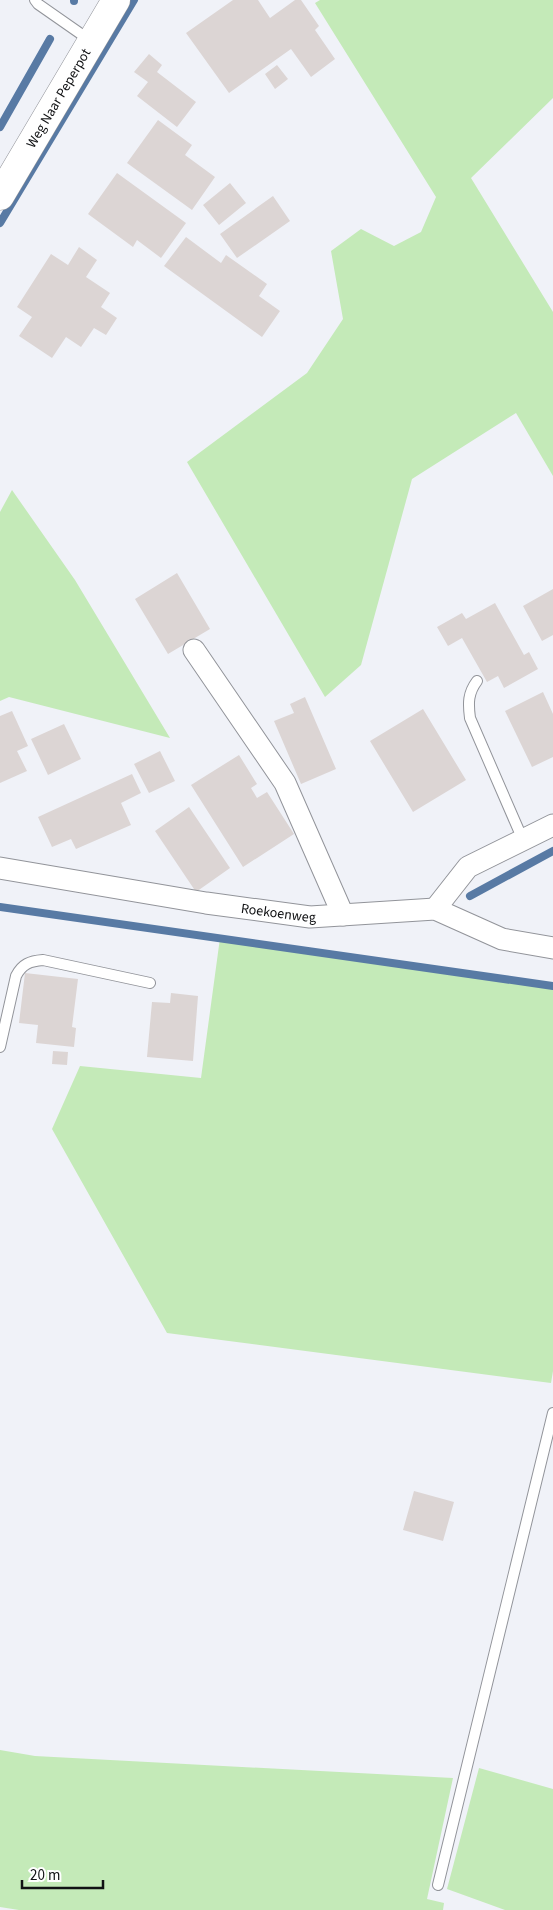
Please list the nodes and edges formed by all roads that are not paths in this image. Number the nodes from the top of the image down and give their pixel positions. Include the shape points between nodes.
1 (35, 0) edge
2 (116, 0) edge
3 (92, 42) junction
4 (0, 196) edge
5 (194, 650) dead end
6 (477, 681) dead end
7 (553, 825) edge
8 (523, 840) junction
9 (0, 868) edge
10 (435, 909) junction
11 (343, 915) junction
12 (553, 948) edge
13 (150, 984) dead end
14 (0, 1047) edge
15 (553, 1413) edge
16 (438, 1885) dead end

1 - 3 lane
2 - 3 street, Weg Naar Peperpot
3 - 4 street, Weg Naar Peperpot
5 - 11 street via 285,783
6 - 8 lane via 470,690 470,718
7 - 8 street
8 - 10 street via 468,867
9 - 11 street, Roekoenweg via 206,903 310,917
10 - 11 street, Roekoenweg
10 - 12 street, Roekoenweg via 502,939
13 - 14 lane via 43,960 31,961 21,967 16,976
15 - 16 lane

